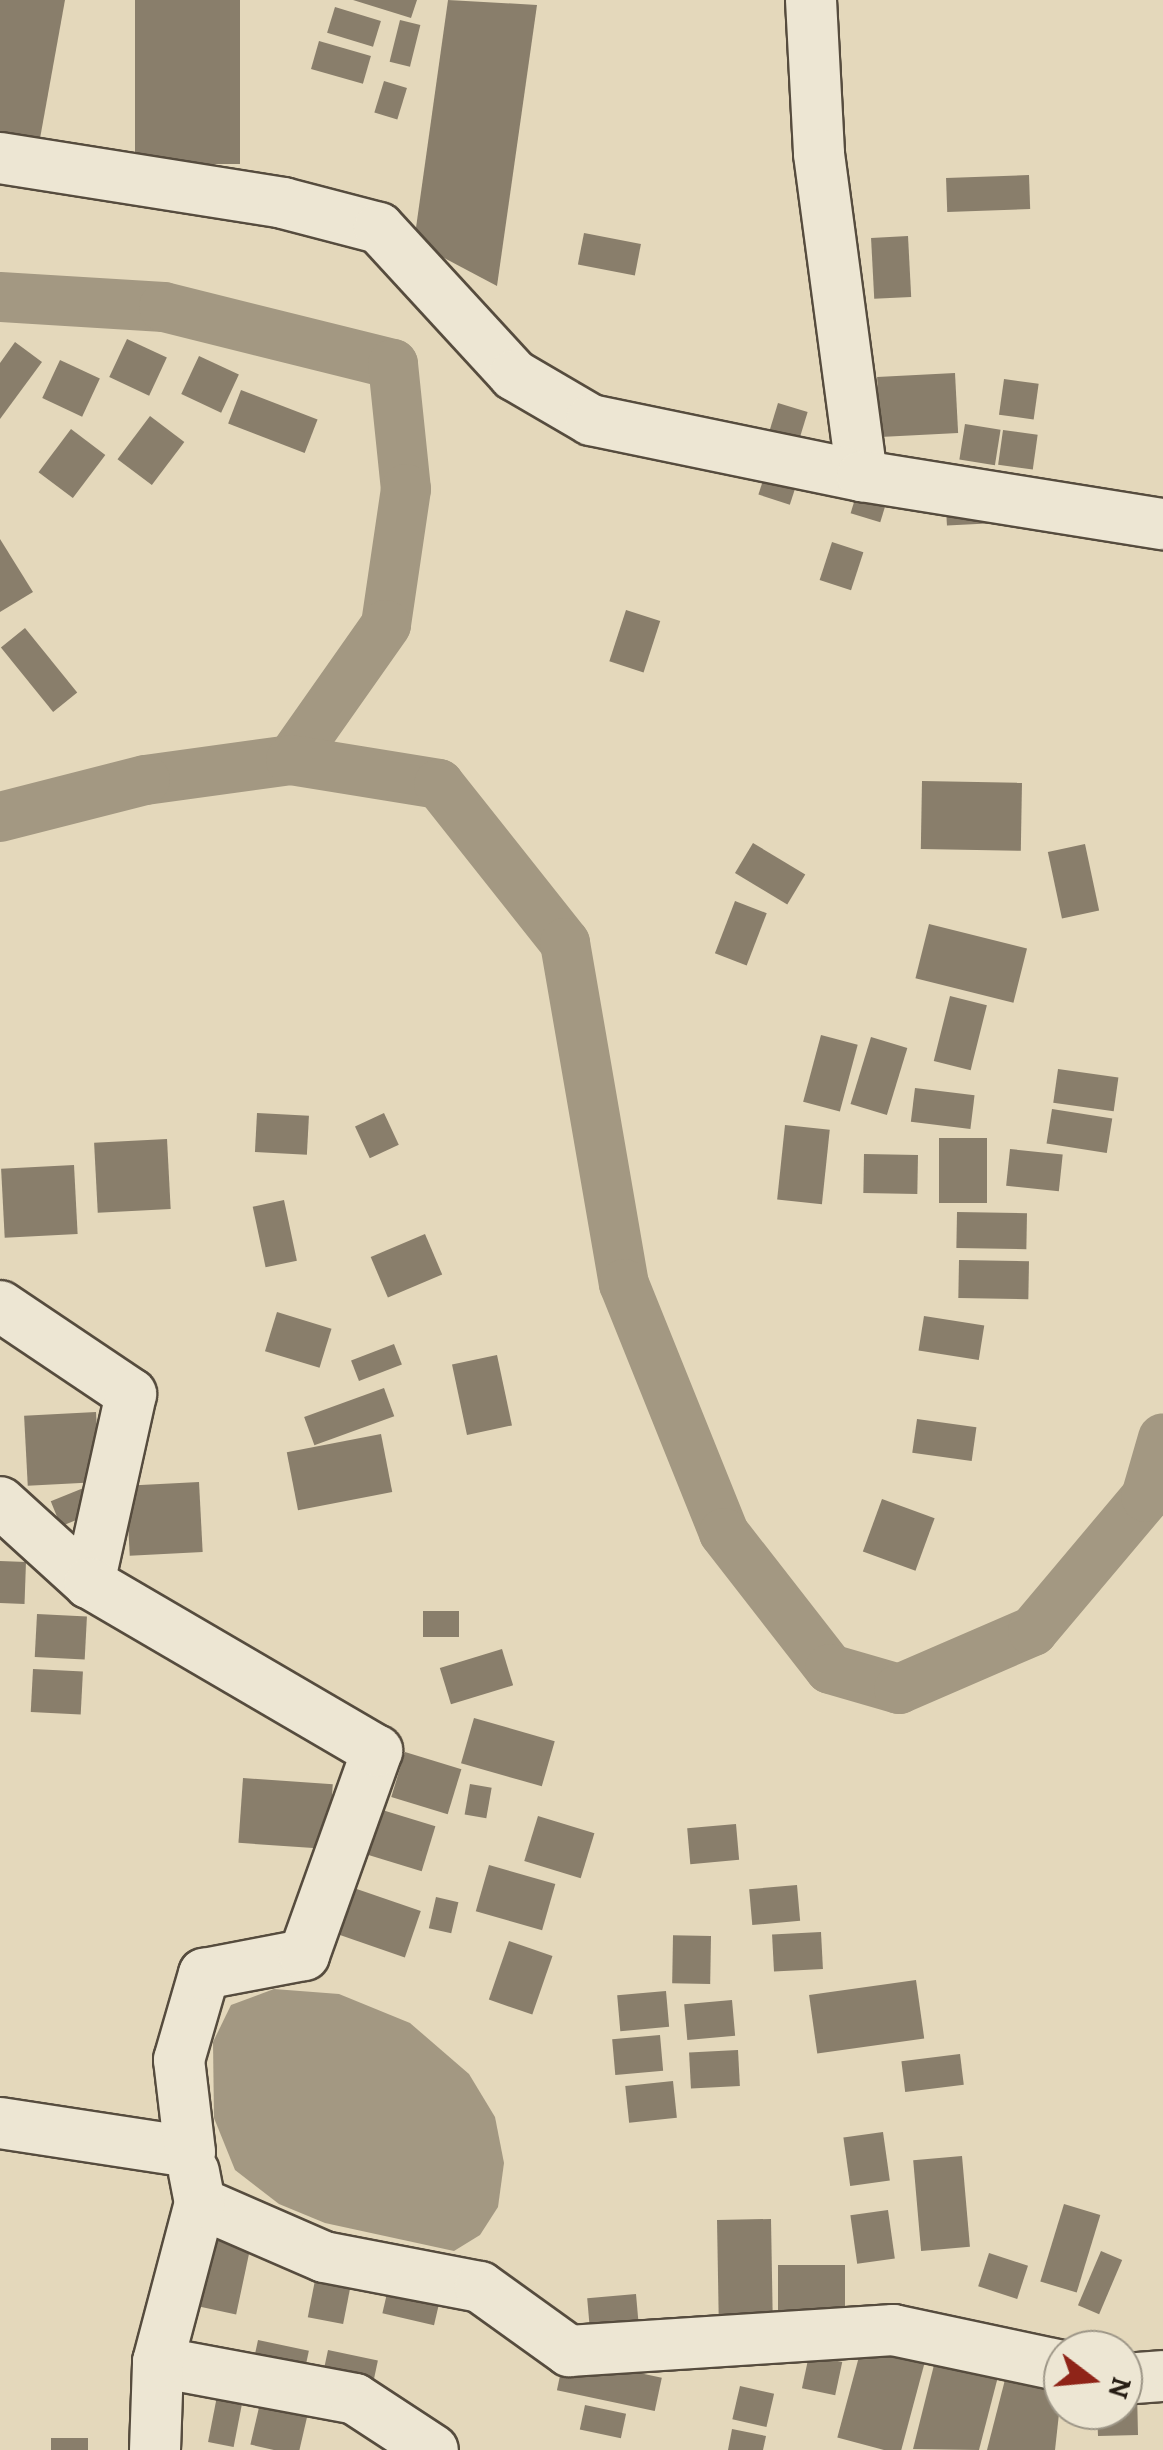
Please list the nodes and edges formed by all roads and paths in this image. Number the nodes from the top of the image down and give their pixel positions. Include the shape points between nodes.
1 (810, 0) edge
2 (0, 158) edge
3 (862, 476) junction
4 (1163, 524) edge
5 (0, 1306) edge
6 (0, 1502) edge
7 (89, 1583) junction
8 (0, 2124) edge
9 (190, 2152) junction
10 (200, 2204) junction
11 (158, 2362) junction
12 (1043, 2362) edge
13 (155, 2450) edge
14 (433, 2450) edge

1 - 3 street via 819,154
2 - 3 street via 283,203 379,228 514,375 590,420
3 - 4 street
5 - 7 street via 131,1394
6 - 7 street
7 - 9 street via 377,1751 304,1955 204,1974 179,2060
8 - 9 street
9 - 10 street
10 - 11 street
10 - 12 street via 324,2257 480,2288 569,2351 892,2330
11 - 13 street
11 - 14 street via 355,2399

